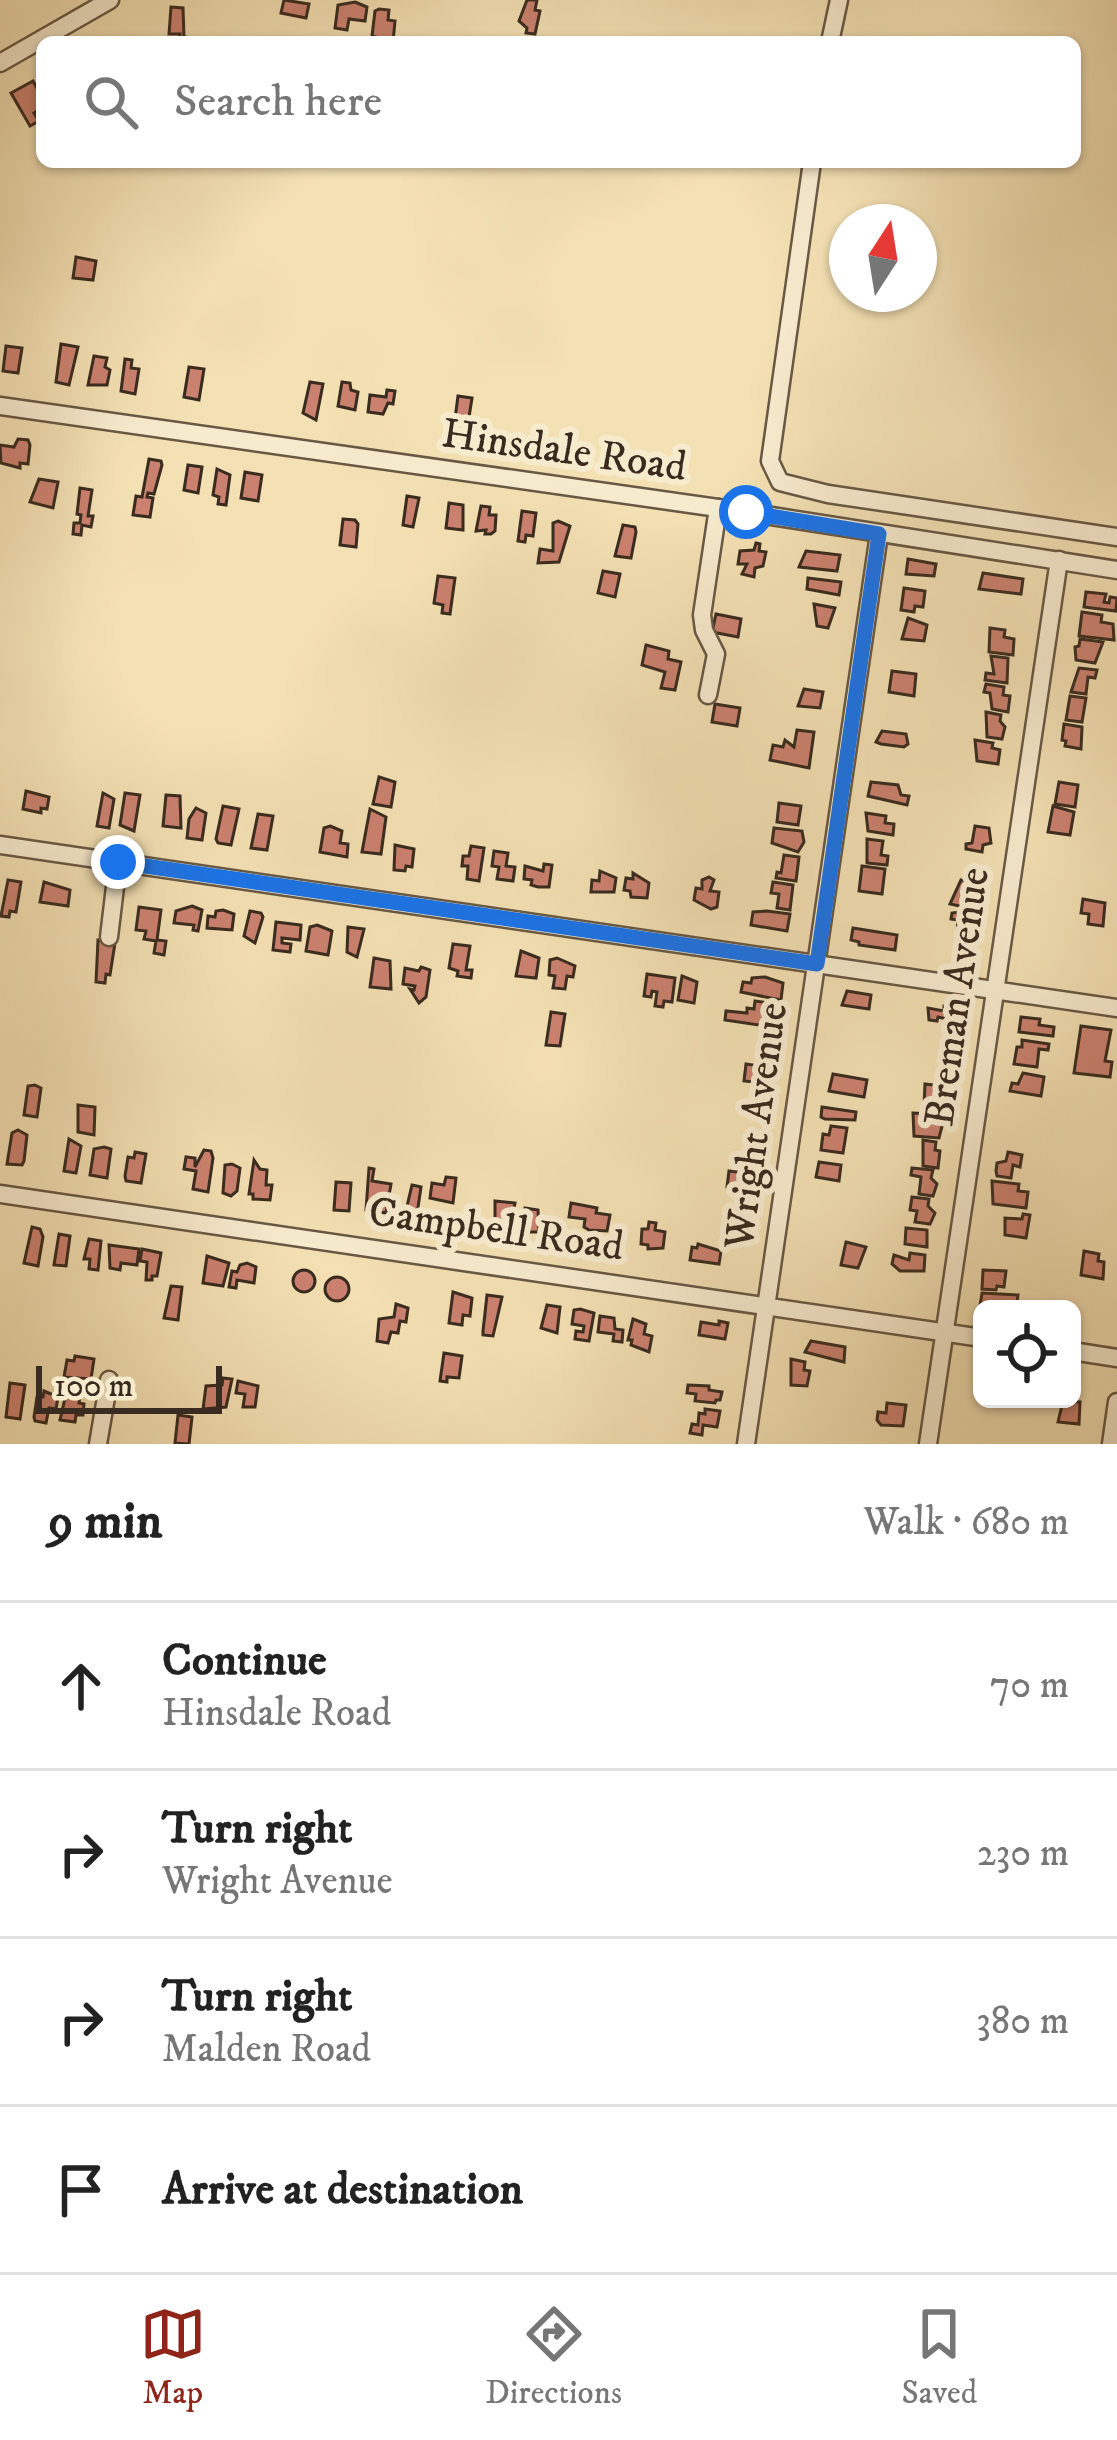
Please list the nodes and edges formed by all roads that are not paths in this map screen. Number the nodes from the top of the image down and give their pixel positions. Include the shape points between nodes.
1 (110, 0) edge
2 (839, 0) edge
3 (47, 36) edge
4 (831, 36) edge
5 (36, 42) edge
6 (0, 63) edge
7 (811, 168) edge
8 (0, 406) edge
9 (718, 508) junction
10 (879, 534) junction
11 (1117, 537) edge
12 (1059, 560) junction
13 (1117, 570) edge
14 (708, 695) dead end
15 (0, 844) edge
16 (118, 862) junction
17 (109, 937) dead end
18 (817, 964) junction
19 (996, 991) junction
20 (1117, 1009) edge
21 (0, 1195) edge
22 (766, 1306) junction
23 (944, 1332) junction
24 (973, 1337) edge
25 (1081, 1352) edge
26 (1117, 1358) edge
27 (109, 1380) dead end
28 (1117, 1402) edge
29 (98, 1444) edge
30 (746, 1444) edge
31 (928, 1444) edge
32 (1111, 1444) edge

1 - 3 street
2 - 4 street
5 - 6 street
7 - 11 street via 770,461 780,482
8 - 9 street, Hinsdale Road
9 - 10 street, Hinsdale Road
9 - 14 street via 702,614 716,654
10 - 12 street, Hinsdale Road
10 - 18 street, Wright Avenue
12 - 13 street, Hinsdale Road
12 - 19 street, Breman Avenue
15 - 16 street
16 - 17 street
16 - 18 street
18 - 19 street
18 - 22 street, Wright Avenue
19 - 20 street
19 - 23 street, Breman Avenue
21 - 22 street, Campbell Road
22 - 23 street, Campbell Road
22 - 30 street, Wright Avenue
23 - 24 street, Campbell Road
23 - 31 street, Breman Avenue
25 - 26 street
27 - 29 street
28 - 32 street

